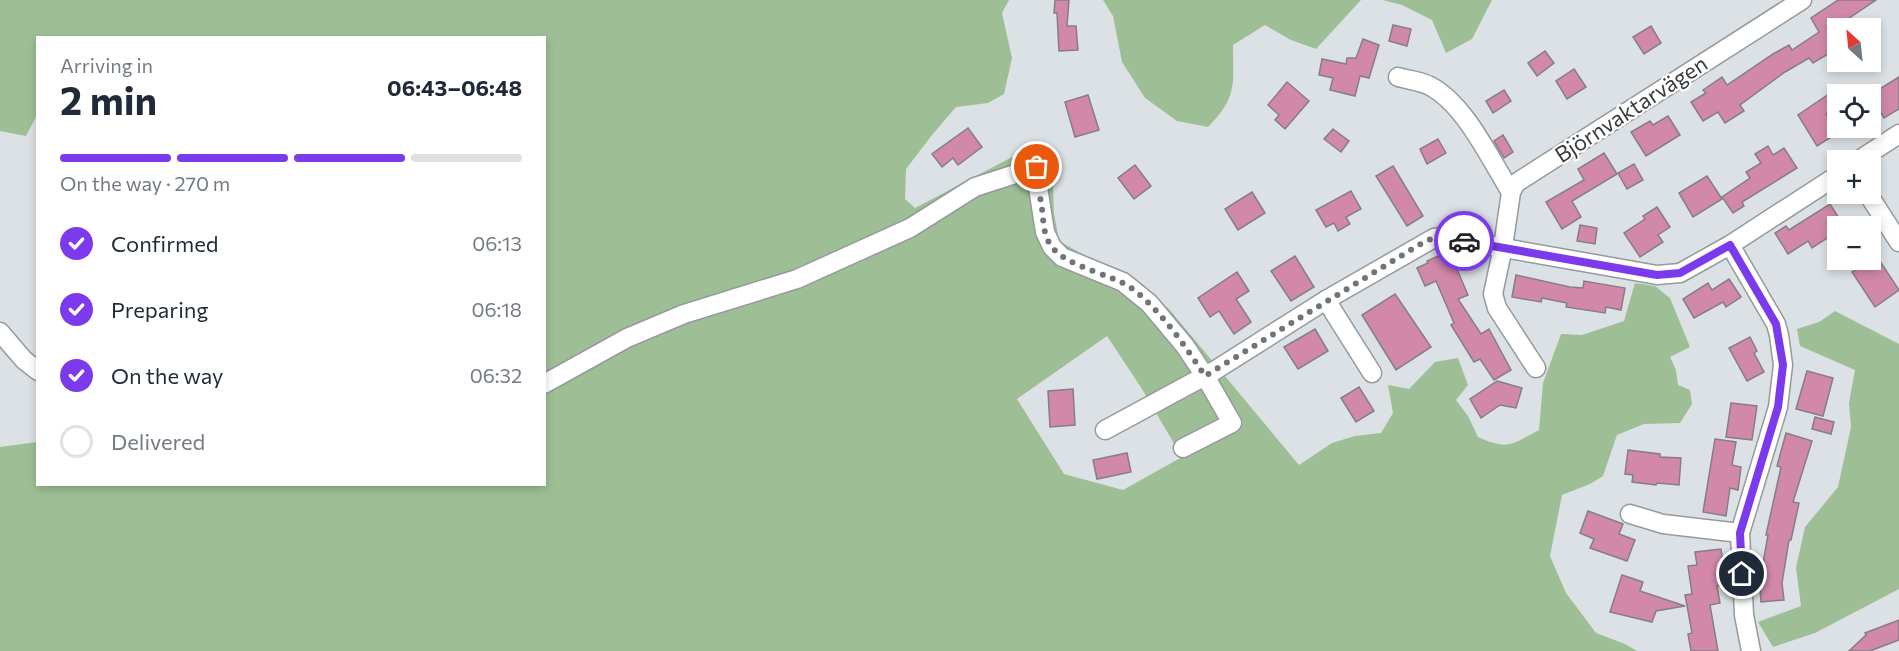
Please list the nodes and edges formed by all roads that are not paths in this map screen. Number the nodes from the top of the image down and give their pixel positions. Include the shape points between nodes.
1 (1802, 0) edge
2 (1398, 77) dead end
3 (1899, 134) edge
4 (1874, 150) edge
5 (1827, 182) edge
6 (1511, 192) junction
7 (1874, 204) edge
8 (1899, 242) edge
9 (1730, 245) junction
10 (1503, 248) junction
11 (1326, 300) junction
12 (0, 332) edge
13 (1536, 368) dead end
14 (36, 369) edge
15 (1372, 373) dead end
16 (1205, 376) junction
17 (546, 383) edge
18 (1105, 430) dead end
19 (1183, 448) dead end
20 (1630, 514) dead end
21 (1740, 533) junction
22 (1751, 651) edge

1 - 6 street, Björnvaktarvägen via 1516,183
2 - 6 street via 1429,86 1460,110
3 - 4 street
5 - 9 street
6 - 10 street
7 - 8 street
9 - 10 street via 1680,273 1657,275
9 - 21 street via 1776,324 1783,365 1778,407
10 - 11 street via 1434,238
10 - 13 street via 1493,294 1497,308
11 - 15 street
11 - 16 street
12 - 14 street
16 - 17 street via 1185,346 1135,290 1062,257 1052,247 1045,232 1037,167 975,187 910,228 797,279 684,314 627,338
16 - 18 street
16 - 19 street via 1232,423
20 - 21 street via 1663,524
21 - 22 street via 1744,615

